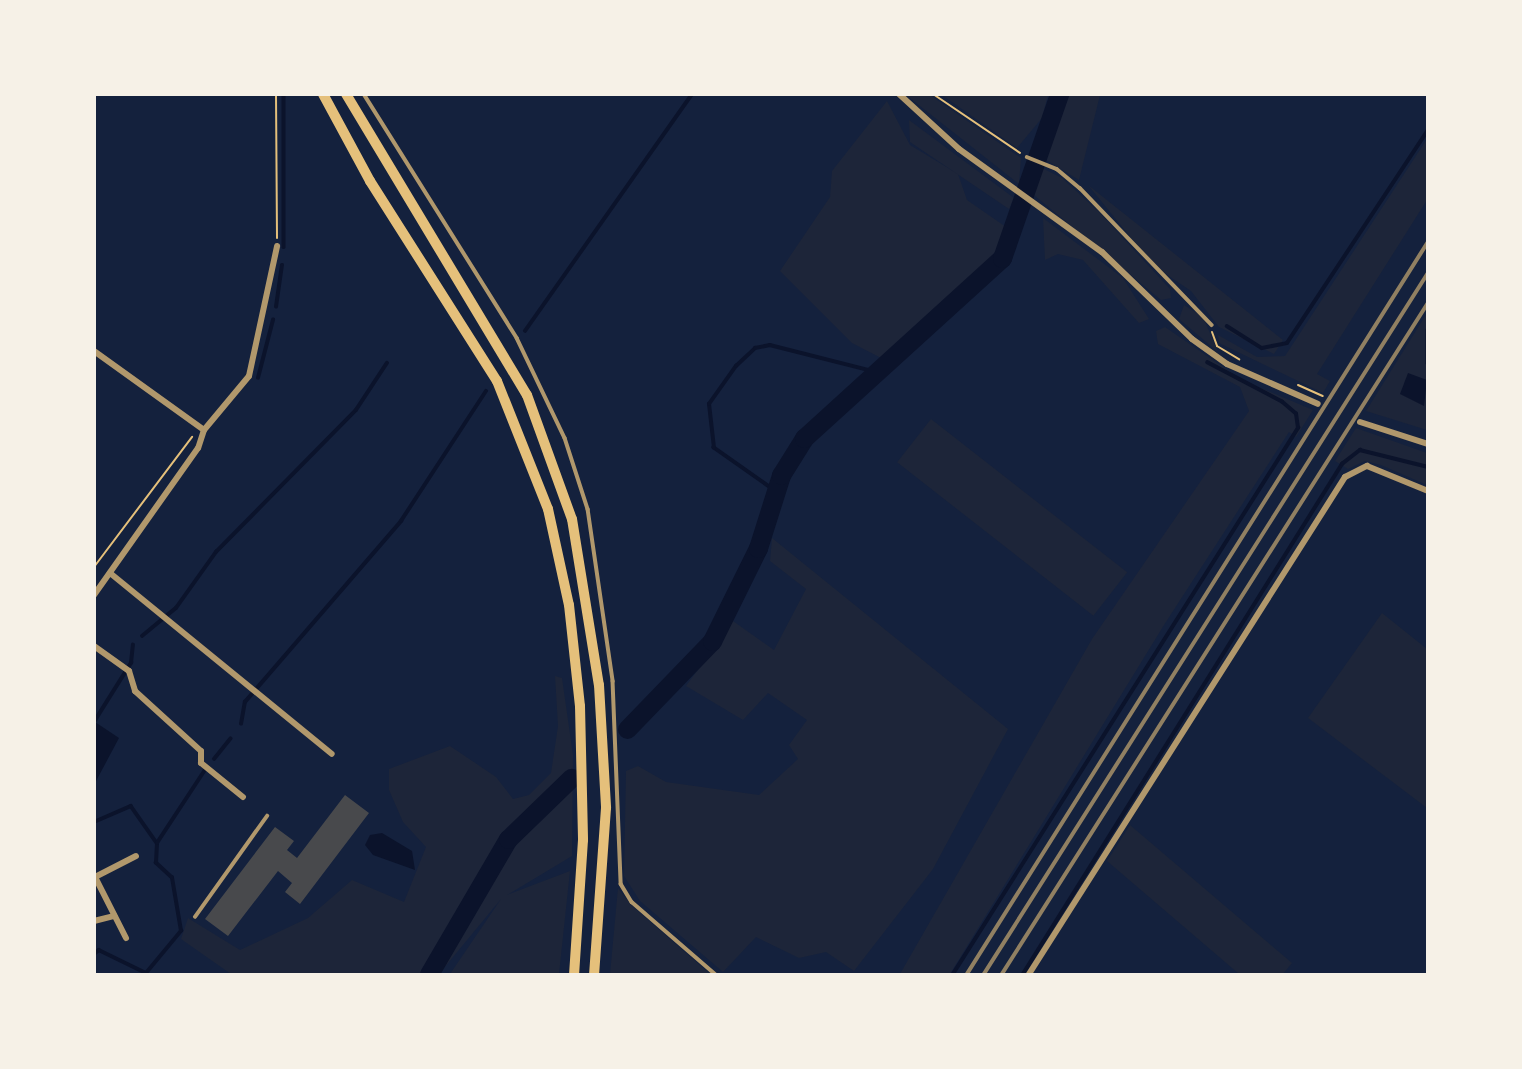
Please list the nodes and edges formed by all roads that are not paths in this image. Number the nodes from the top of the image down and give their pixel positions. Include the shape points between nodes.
1 (323, 94) edge
2 (346, 94) edge
3 (364, 94) edge
4 (899, 94) edge
5 (1027, 157) road end
6 (277, 246) road end
7 (1212, 324) road end
8 (94, 351) edge
9 (1318, 404) dead end
10 (1360, 422) dead end
11 (204, 430) junction
12 (1427, 444) edge
13 (1427, 491) edge
14 (110, 573) junction
15 (94, 595) edge
16 (94, 646) edge
17 (332, 754) dead end
18 (243, 797) dead end
19 (267, 816) dead end
20 (136, 856) dead end
21 (97, 886) edge
22 (114, 916) junction
23 (195, 917) dead end
24 (94, 921) edge
25 (126, 937) dead end
26 (574, 975) edge
27 (594, 975) edge
28 (715, 975) edge
29 (1029, 975) edge

1 - 26 highway via 370,181 497,381 548,509 569,605 580,706 583,840
2 - 27 highway via 527,395 572,519 593,637 606,808
3 - 28 lane via 517,338 565,438 589,509 613,681 621,884 632,902
4 - 9 street via 936,131 1102,252 1209,351
5 - 7 lane via 1046,163 1080,188
6 - 11 street via 249,376
8 - 11 street
10 - 12 street
11 - 14 street via 198,448
13 - 29 street via 1367,466 1345,477
14 - 15 street
14 - 17 street
16 - 18 street via 126,669 135,691 201,751 201,764
19 - 23 lane
20 - 21 street via 95,877
21 - 22 street
22 - 24 street
22 - 25 street

